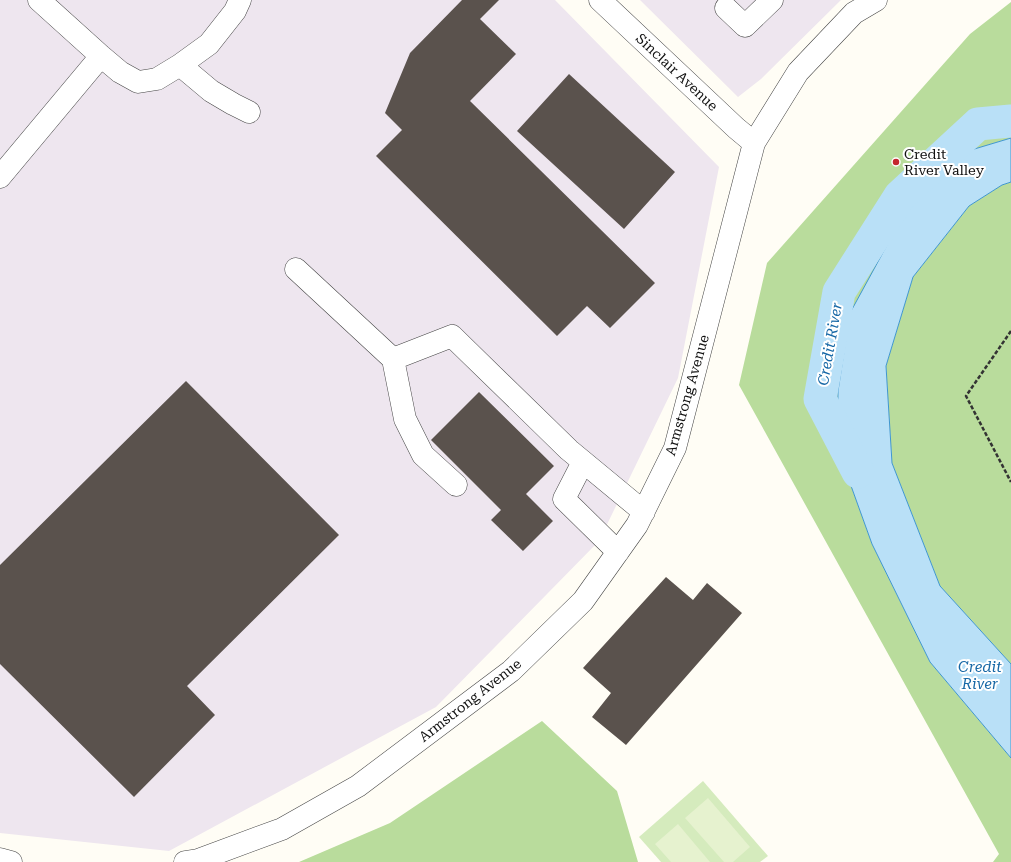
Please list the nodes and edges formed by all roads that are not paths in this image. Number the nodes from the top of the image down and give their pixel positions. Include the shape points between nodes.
1 (39, 0) edge
2 (240, 0) edge
3 (600, 0) edge
4 (772, 0) edge
5 (872, 1) edge
6 (726, 8) dead end
7 (100, 56) junction
8 (180, 65) junction
9 (249, 112) dead end
10 (754, 143) junction
11 (0, 177) edge
12 (296, 269) dead end
13 (393, 359) junction
14 (583, 462) junction
15 (456, 485) dead end
16 (644, 512) junction
17 (618, 552) junction
18 (0, 859) edge
19 (11, 862) edge
20 (185, 862) edge

1 - 7 street
2 - 8 street via 235,11 209,44
3 - 10 street, Sinclair Avenue
4 - 6 street via 744,26
5 - 10 street, Armstrong Avenue via 854,13 798,72
7 - 8 street via 138,82 157,79
7 - 11 street
8 - 9 street via 212,91
10 - 16 street, Armstrong Avenue via 676,448
12 - 13 street
13 - 14 street via 452,336
13 - 15 street via 405,419 422,455
14 - 16 street
14 - 17 street via 564,499
16 - 17 street, Armstrong Avenue
17 - 20 street, Armstrong Avenue via 583,601 511,671 358,786 282,829 198,860
18 - 19 street

